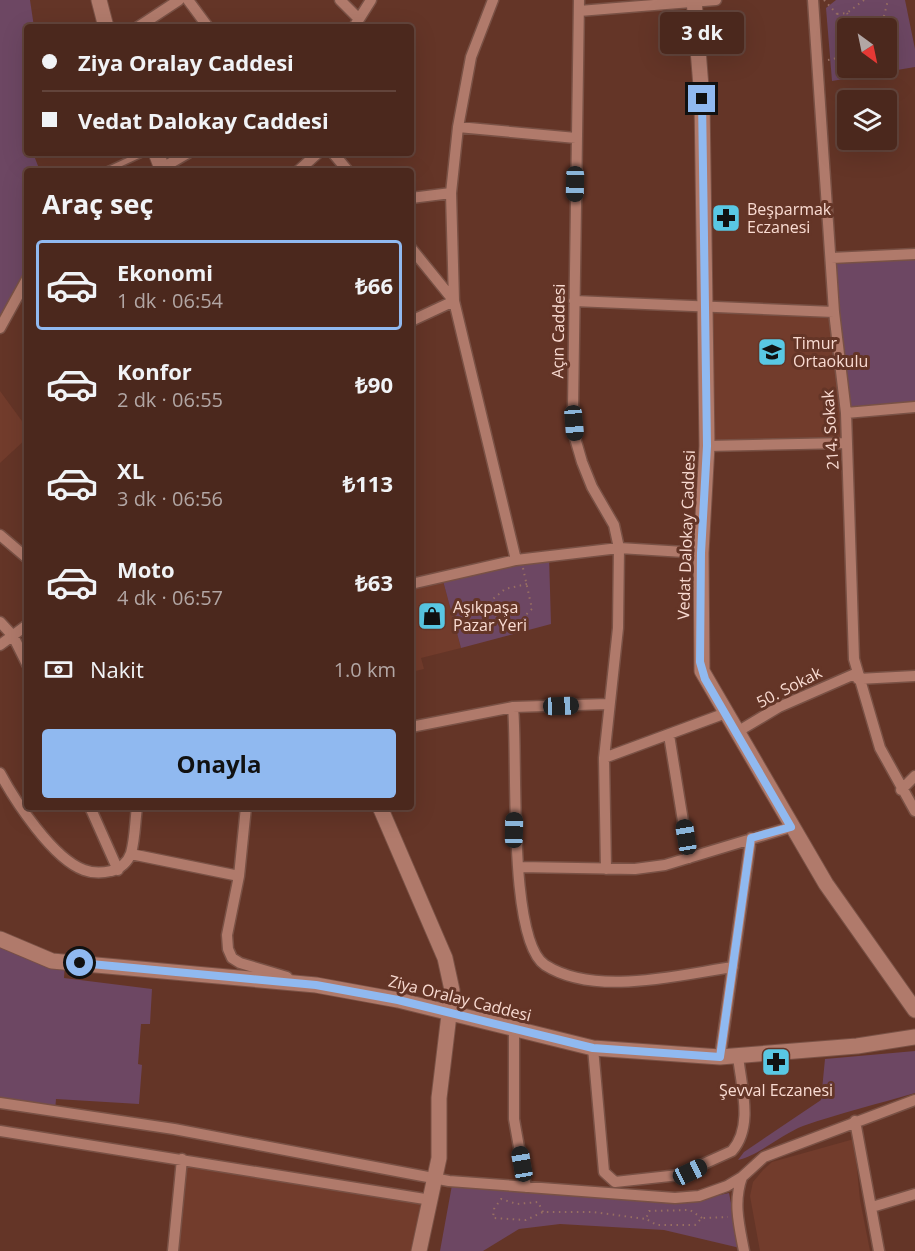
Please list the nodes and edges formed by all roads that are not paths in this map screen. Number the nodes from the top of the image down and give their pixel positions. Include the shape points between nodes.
1 (99, 0) edge
2 (179, 0) edge
3 (188, 0) edge
4 (340, 0) edge
5 (371, 0) edge
6 (494, 0) edge
7 (716, 0) edge
8 (813, 0) edge
9 (694, 1) edge
10 (579, 5) edge
11 (357, 23) edge
12 (105, 24) edge
13 (143, 24) edge
14 (206, 24) edge
15 (458, 127) junction
16 (576, 138) junction
17 (138, 156) edge
18 (184, 156) edge
19 (315, 156) edge
20 (336, 156) edge
21 (112, 168) edge
22 (166, 168) edge
23 (301, 168) edge
24 (346, 168) edge
25 (451, 193) junction
26 (414, 198) edge
27 (414, 252) edge
28 (915, 254) edge
29 (831, 258) junction
30 (24, 284) edge
31 (454, 301) junction
32 (574, 301) junction
33 (704, 307) junction
34 (834, 312) junction
35 (414, 320) edge
36 (0, 328) edge
37 (915, 407) edge
38 (846, 413) junction
39 (847, 443) junction
40 (707, 446) junction
41 (0, 535) edge
42 (619, 548) junction
43 (701, 553) junction
44 (24, 555) edge
45 (519, 560) junction
46 (414, 583) edge
47 (0, 622) edge
48 (24, 627) edge
49 (13, 636) junction
50 (0, 645) edge
51 (24, 657) edge
52 (857, 676) junction
53 (915, 676) edge
54 (608, 704) junction
55 (513, 707) junction
56 (726, 713) junction
57 (414, 726) edge
58 (737, 732) junction
59 (669, 735) junction
60 (604, 758) junction
61 (0, 773) edge
62 (915, 776) edge
63 (901, 790) junction
64 (24, 810) edge
65 (24, 810) edge
66 (91, 810) edge
67 (137, 810) edge
68 (246, 810) edge
69 (381, 810) edge
70 (915, 811) edge
71 (791, 827) junction
72 (751, 838) junction
73 (131, 854) junction
74 (689, 858) junction
75 (519, 867) junction
76 (606, 869) junction
77 (118, 870) junction
78 (239, 876) junction
79 (0, 939) edge
80 (733, 967) junction
81 (316, 985) junction
82 (915, 1010) edge
83 (451, 1013) junction
84 (514, 1030) junction
85 (915, 1037) edge
86 (593, 1048) junction
87 (738, 1056) junction
88 (720, 1057) junction
89 (915, 1100) edge
90 (0, 1103) edge
91 (855, 1121) junction
92 (0, 1131) edge
93 (182, 1159) junction
94 (436, 1177) junction
95 (742, 1177) junction
96 (526, 1187) junction
97 (915, 1194) edge
98 (431, 1200) junction
99 (872, 1207) junction
100 (173, 1251) edge
101 (419, 1251) edge
102 (744, 1251) edge
103 (879, 1251) edge

1 - 12 street
2 - 13 street
3 - 14 street
4 - 11 street
5 - 11 street
6 - 15 street via 471,57
7 - 9 street
8 - 29 street, 214. Sokak
9 - 10 street
9 - 33 street, Vedat Dalokay Caddesi via 702,99
10 - 16 street, Açın Caddesi
15 - 16 street
15 - 25 street
16 - 32 street, Açın Caddesi
17 - 21 lane
18 - 22 street
19 - 23 street
20 - 24 street
25 - 26 street
25 - 31 street
27 - 31 street
28 - 29 street
29 - 34 street, 214. Sokak
30 - 36 street
31 - 35 street
31 - 45 street
32 - 33 street
32 - 42 street, Açın Caddesi via 575,438 592,487 614,525
33 - 34 street
33 - 40 street, Vedat Dalokay Caddesi
34 - 38 street, 214. Sokak
37 - 38 street
38 - 39 street, 214. Sokak
39 - 40 street
39 - 52 street, 214. Sokak
40 - 43 street, Vedat Dalokay Caddesi
41 - 44 street
42 - 43 street
42 - 45 street
42 - 54 street, Açın Caddesi via 618,628
43 - 56 street, Vedat Dalokay Caddesi via 700,662 705,679
45 - 46 street
47 - 49 street
48 - 49 street
49 - 50 street
49 - 51 street
52 - 53 street, 50. Sokak
52 - 58 street, 50. Sokak via 779,707
52 - 63 street, 214. Sokak via 872,727
54 - 55 street
54 - 60 street, Açın Caddesi
55 - 57 street
55 - 75 street via 514,830
56 - 58 street, Vedat Dalokay Caddesi
56 - 59 street
58 - 71 street, Vedat Dalokay Caddesi
59 - 60 street
59 - 74 street
60 - 76 street, Açın Caddesi
61 - 64 street
62 - 63 street
63 - 70 street, 214. Sokak
65 - 77 street via 66,858 83,870
66 - 77 street
67 - 73 street
68 - 78 street
69 - 83 street via 445,958 452,990
71 - 72 street
71 - 82 street, Vedat Dalokay Caddesi
72 - 74 street
72 - 80 street
73 - 77 street
73 - 78 street
74 - 76 street via 635,869
75 - 76 street
75 - 80 street via 533,951 555,971 603,981 628,981
78 - 81 street via 227,935 232,958
79 - 81 street, Ziya Oralay Caddesi via 52,961
80 - 88 street
81 - 83 street, Ziya Oralay Caddesi
83 - 84 street, Ziya Oralay Caddesi
83 - 94 street via 439,1098
84 - 86 street, Ziya Oralay Caddesi
84 - 96 street via 514,1119
85 - 87 street, Ziya Oralay Caddesi
86 - 87 street via 604,1172 615,1182 679,1175 739,1143 745,1126
86 - 88 street, Ziya Oralay Caddesi
87 - 88 street, Ziya Oralay Caddesi
89 - 91 street
90 - 94 street via 174,1129
91 - 95 street via 764,1157
91 - 99 street
92 - 93 street
93 - 98 street
93 - 100 street
94 - 96 street
94 - 98 street
95 - 96 street via 699,1196 675,1198
95 - 102 street via 736,1192
97 - 99 street
98 - 101 street
99 - 103 street

